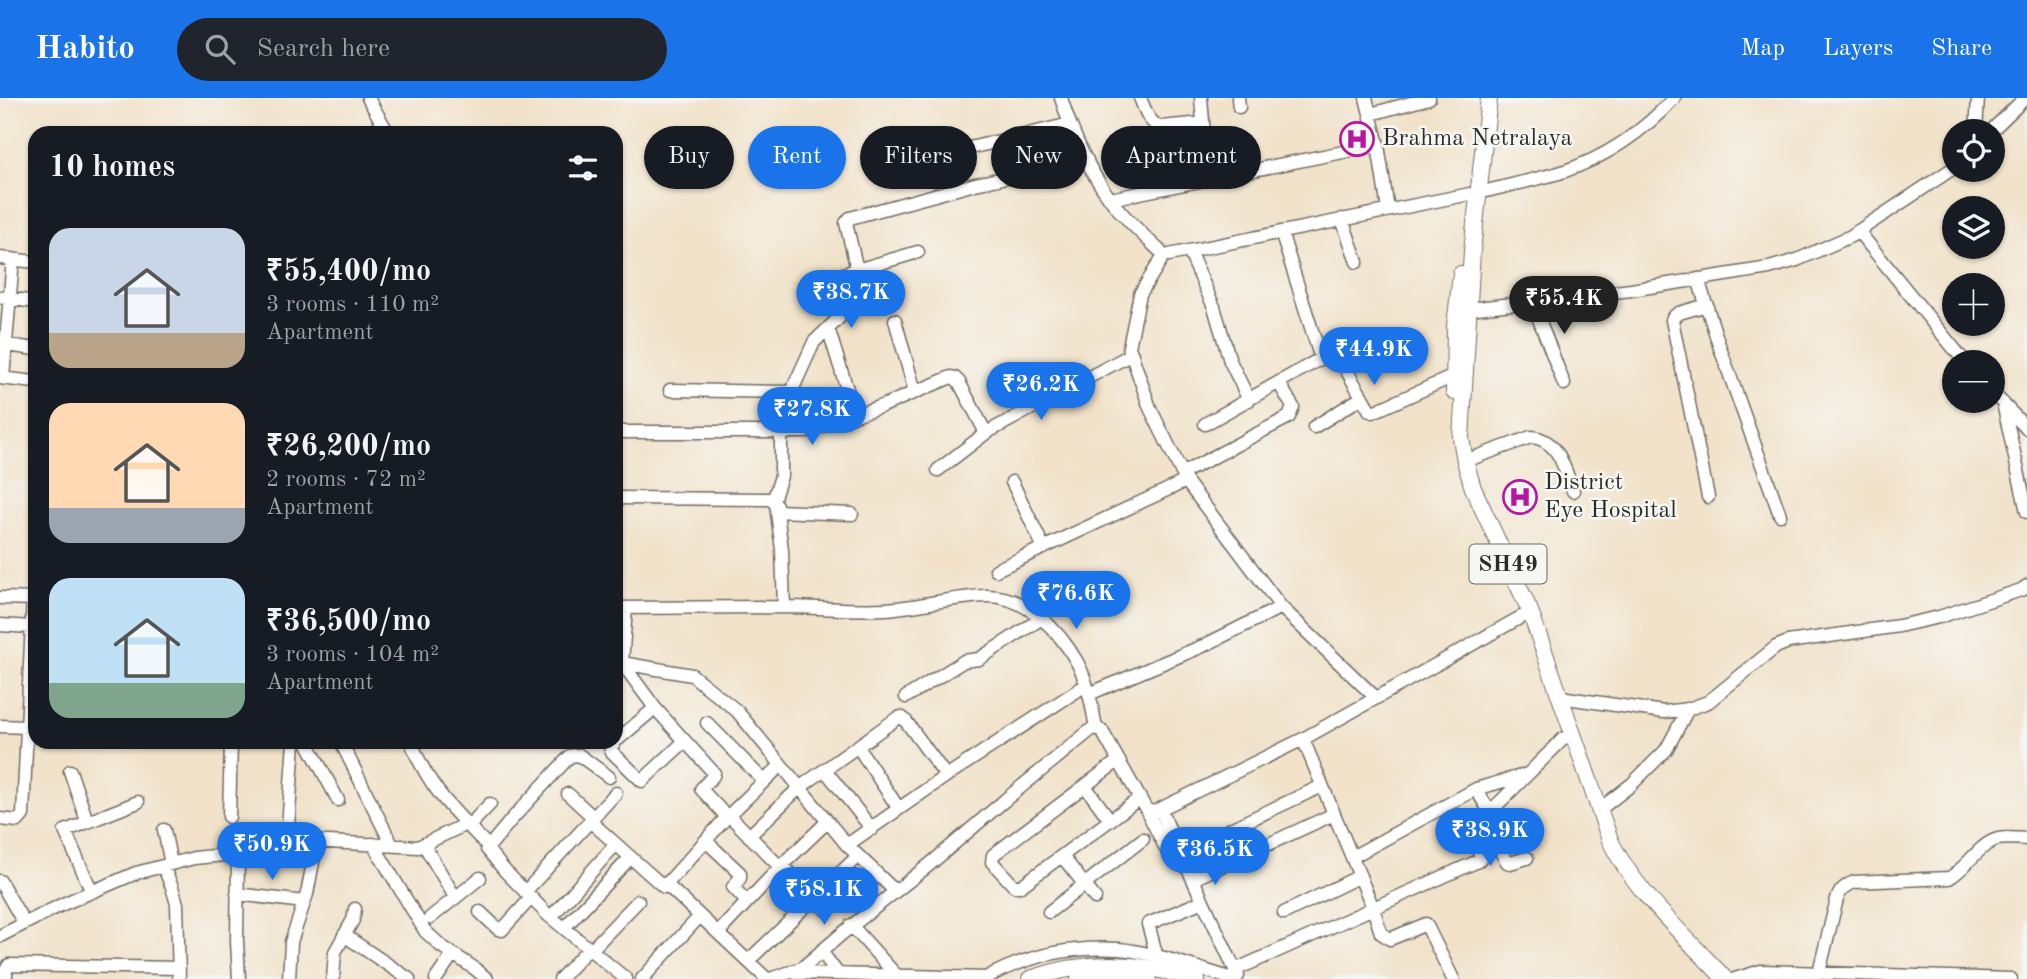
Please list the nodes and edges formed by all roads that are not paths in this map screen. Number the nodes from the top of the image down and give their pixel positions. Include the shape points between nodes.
1 (368, 98) edge
2 (1061, 98) edge
3 (1140, 98) edge
4 (1201, 98) edge
5 (1366, 98) edge
6 (1429, 98) edge
7 (1481, 98) edge
8 (1489, 98) edge
9 (1674, 98) edge
10 (1978, 98) edge
11 (2025, 98) edge
12 (1371, 114) junction
13 (1977, 119) edge
14 (2003, 119) edge
15 (1203, 123) junction
16 (1070, 124) joint
17 (384, 126) edge
18 (1203, 126) edge
19 (1378, 145) junction
20 (977, 146) edge
21 (1087, 160) edge
22 (1261, 169) edge
23 (1942, 176) edge
24 (991, 181) edge
25 (1162, 189) edge
26 (1474, 193) junction
27 (1110, 199) junction
28 (1388, 209) junction
29 (1342, 219) junction
30 (1858, 231) junction
31 (1281, 232) junction
32 (1189, 251) junction
33 (918, 252) dead end
34 (1163, 255) junction
35 (6, 259) edge
36 (28, 261) edge
37 (1357, 262) dead end
38 (857, 270) junction
39 (1698, 278) junction
40 (5, 298) edge
41 (28, 301) edge
42 (1532, 302) junction
43 (1707, 305) junction
44 (1469, 309) junction
45 (895, 320) dead end
46 (828, 328) junction
47 (3, 345) edge
48 (28, 348) edge
49 (1955, 350) edge
50 (1132, 354) junction
51 (1320, 356) junction
52 (1454, 376) junction
53 (1, 378) edge
54 (28, 381) edge
55 (1279, 383) junction
56 (1564, 384) dead end
57 (670, 390) dead end
58 (791, 392) junction
59 (915, 392) junction
60 (1361, 398) junction
61 (1249, 400) junction
62 (2005, 405) edge
63 (2005, 412) edge
64 (855, 415) junction
65 (1205, 424) dead end
66 (1314, 427) dead end
67 (2027, 429) edge
68 (623, 432) edge
69 (784, 433) junction
70 (986, 433) junction
71 (1465, 461) junction
72 (939, 470) dead end
73 (1185, 477) junction
74 (1012, 482) dead end
75 (1573, 491) dead end
76 (623, 498) edge
77 (1709, 498) dead end
78 (775, 506) junction
79 (2027, 512) edge
80 (852, 514) dead end
81 (1780, 515) dead end
82 (1044, 548) junction
83 (996, 570) dead end
84 (2027, 586) edge
85 (0, 598) edge
86 (28, 599) edge
87 (783, 607) junction
88 (1281, 607) junction
89 (623, 608) edge
90 (1526, 615) junction
91 (1042, 618) junction
92 (0, 625) edge
93 (28, 627) edge
94 (623, 663) edge
95 (623, 667) edge
96 (1088, 689) junction
97 (906, 697) dead end
98 (1560, 697) junction
99 (1376, 698) junction
100 (655, 708) junction
101 (1688, 709) junction
102 (707, 723) dead end
103 (0, 726) edge
104 (1097, 728) junction
105 (28, 733) edge
106 (623, 734) edge
107 (1564, 738) junction
108 (1303, 739) junction
109 (685, 741) junction
110 (28, 747) edge
111 (858, 747) junction
112 (231, 749) edge
113 (293, 749) edge
114 (311, 749) edge
115 (344, 749) edge
116 (414, 749) edge
117 (610, 749) edge
118 (1118, 761) junction
119 (780, 765) junction
120 (825, 770) junction
121 (70, 771) dead end
122 (1528, 774) junction
123 (946, 776) junction
124 (609, 777) dead end
125 (764, 781) junction
126 (1085, 786) junction
127 (1322, 786) junction
128 (799, 788) junction
129 (1476, 789) junction
130 (616, 793) dead end
131 (568, 794) dead end
132 (338, 800) dead end
133 (138, 802) dead end
134 (1143, 803) junction
135 (490, 804) dead end
136 (1160, 808) junction
137 (899, 809) junction
138 (1599, 810) junction
139 (1334, 814) junction
140 (728, 816) junction
141 (1486, 816) junction
142 (229, 817) dead end
143 (0, 819) edge
144 (592, 819) junction
145 (1110, 820) junction
146 (18, 821) junction
147 (87, 821) junction
148 (827, 822) junction
149 (468, 825) junction
150 (289, 828) dead end
151 (872, 829) junction
152 (0, 830) edge
153 (164, 830) dead end
154 (749, 836) junction
155 (1143, 839) dead end
156 (2027, 839) edge
157 (317, 841) junction
158 (706, 841) junction
159 (373, 844) junction
160 (392, 845) junction
161 (424, 845) junction
162 (615, 845) junction
163 (847, 845) junction
164 (488, 846) junction
165 (237, 853) junction
166 (1175, 854) junction
167 (858, 856) junction
168 (1062, 856) junction
169 (1352, 857) junction
170 (630, 858) junction
171 (1527, 858) dead end
172 (167, 865) junction
173 (781, 866) junction
174 (1360, 876) junction
175 (480, 878) dead end
176 (1193, 879) junction
177 (0, 881) edge
178 (667, 885) junction
179 (1084, 885) junction
180 (895, 891) junction
181 (92, 892) junction
182 (237, 894) junction
183 (528, 895) junction
184 (455, 897) junction
185 (814, 897) junction
186 (1095, 898) dead end
187 (638, 901) dead end
188 (1203, 901) junction
189 (304, 902) junction
190 (747, 902) junction
191 (1373, 908) junction
192 (355, 909) dead end
193 (826, 911) dead end
194 (480, 912) dead end
195 (1049, 912) dead end
196 (1284, 913) dead end
197 (700, 916) junction
198 (551, 917) junction
199 (430, 918) dead end
200 (24, 923) junction
201 (851, 925) junction
202 (564, 928) junction
203 (718, 933) junction
204 (344, 934) junction
205 (0, 936) edge
206 (590, 949) junction
207 (821, 951) junction
208 (453, 954) junction
209 (1157, 957) junction
210 (748, 961) junction
211 (78, 972) edge
212 (791, 972) junction
213 (1819, 972) junction
214 (96, 973) edge
215 (179, 974) edge
216 (896, 975) junction
217 (1079, 975) edge
218 (840, 976) edge
219 (1236, 976) edge
220 (1875, 976) edge
221 (985, 978) edge
222 (1947, 978) edge
223 (6, 979) edge
224 (239, 979) edge
225 (289, 979) edge
226 (333, 979) edge
227 (409, 979) edge
228 (436, 979) edge
229 (487, 979) edge
230 (560, 979) edge
231 (626, 979) edge
232 (642, 979) edge
233 (768, 979) edge
234 (1030, 979) edge
235 (1148, 979) edge
236 (1196, 979) edge
237 (1453, 979) edge
238 (1710, 979) edge
239 (1725, 979) edge
240 (1735, 979) edge
241 (2011, 979) edge

1 - 17 street
2 - 16 street
3 - 15 street via 1151,121 1161,127
4 - 15 street
5 - 12 street
6 - 12 street
7 - 26 main road, SH49
8 - 26 main road, SH49
9 - 26 street via 1643,128 1599,157
10 - 13 street
11 - 14 street
12 - 19 street
15 - 18 street
16 - 20 street
19 - 22 street
19 - 28 street
21 - 27 street
23 - 30 street
24 - 38 street via 850,218 846,223
25 - 27 street
26 - 28 street
26 - 44 main road, SH49
26 - 52 main road, SH49 via 1455,326
27 - 34 street
28 - 29 street
29 - 31 street
29 - 37 street
30 - 39 street via 1797,260
30 - 49 street
31 - 32 street
31 - 51 street
32 - 34 street
32 - 61 street
33 - 38 street
34 - 50 street via 1140,294 1129,347
35 - 36 street
35 - 40 street
38 - 46 street via 830,280 839,315
39 - 42 street
39 - 43 street
40 - 41 street
40 - 47 street
42 - 44 street
42 - 56 street
43 - 77 street via 1679,313 1672,320
43 - 81 street
44 - 71 main road, SH49 via 1461,438
45 - 59 street
46 - 58 street via 814,342
46 - 64 street
47 - 48 street
47 - 53 street
50 - 70 street
50 - 73 street via 1150,408
51 - 55 street
51 - 60 street via 1340,359
52 - 60 street via 1373,412
52 - 90 main road, SH49 via 1453,444 1464,491
53 - 54 street
55 - 61 street
55 - 73 street via 1293,407 1289,417
57 - 58 street
58 - 69 street
59 - 64 street
59 - 70 street via 954,378
60 - 66 street
61 - 65 street
62 - 67 street
63 - 79 street
64 - 69 street via 805,432
68 - 69 street
69 - 78 street
70 - 72 street
71 - 75 street via 1531,437 1541,438 1555,449
71 - 90 main road, SH49
73 - 82 street
73 - 88 street
74 - 82 street
76 - 78 street via 768,499
78 - 80 street
78 - 87 street via 782,550
82 - 83 street
84 - 101 street via 1912,624 1788,642 1708,702
85 - 86 street
87 - 89 street
87 - 91 street via 884,609 988,596 1015,602
88 - 96 street via 1203,646
88 - 99 street
90 - 98 main road, SH49
90 - 99 street
90 - 107 main road, SH49
91 - 96 street via 1077,661
91 - 97 street via 979,659 964,661
92 - 93 street
94 - 119 street via 692,675 737,711
95 - 100 street
96 - 104 street
96 - 123 street
98 - 101 street via 1664,712
98 - 138 main road, SH49
99 - 108 street
100 - 106 street
100 - 109 street
101 - 138 street via 1666,750
102 - 125 street
103 - 105 street
104 - 118 street
104 - 180 street
107 - 122 street
107 - 238 main road, SH49 via 1606,854 1629,889
108 - 127 street
108 - 136 street
109 - 117 street via 642,780
109 - 140 street via 714,773 701,789
110 - 146 street via 23,815
111 - 120 street
111 - 123 street via 901,717
111 - 137 street
112 - 142 street
113 - 150 street
114 - 132 street
115 - 160 street
116 - 149 street via 444,801
118 - 126 street
118 - 134 street
119 - 125 street
119 - 128 street
120 - 128 street
120 - 151 street
121 - 147 street
122 - 129 street
122 - 141 street
123 - 137 street
124 - 164 street via 579,755 570,756
125 - 140 street
126 - 145 street
126 - 168 street via 993,855 992,862 1017,887
127 - 139 street
127 - 166 street
128 - 148 street
128 - 154 street
129 - 141 street
129 - 169 street
130 - 144 street
131 - 144 street
133 - 147 street
134 - 136 street via 1150,812
134 - 145 street
134 - 166 street
135 - 149 street
136 - 166 street
137 - 151 street
138 - 239 main road, SH49 via 1630,876
139 - 169 street
139 - 176 street
140 - 154 street
140 - 158 street
141 - 171 street via 1507,862
141 - 191 street via 1472,836 1481,856 1478,861
143 - 146 street
144 - 162 street
144 - 183 street
145 - 168 street
146 - 152 street
147 - 181 street via 65,833
148 - 163 street
148 - 173 street
149 - 161 street
149 - 164 street
151 - 163 street
153 - 172 street
154 - 173 street
155 - 179 street
156 - 213 street via 1995,839 1949,878 1845,885 1839,891
157 - 159 street
157 - 165 street via 257,838
157 - 189 street
158 - 178 street
158 - 190 street via 740,873 733,887
159 - 160 street
159 - 208 street via 425,931
160 - 161 street
161 - 184 street
162 - 170 street
162 - 198 street
163 - 167 street
164 - 183 street via 488,852
165 - 172 street
165 - 182 street
166 - 176 street
167 - 180 street
167 - 185 street
168 - 179 street
169 - 174 street
170 - 178 street via 662,886
170 - 202 street
172 - 181 street
172 - 215 street via 177,904
173 - 185 street
173 - 190 street
174 - 191 street
174 - 196 street
175 - 184 street
176 - 188 street
177 - 200 street
178 - 197 street
179 - 186 street
179 - 195 street
180 - 201 street
181 - 200 street
182 - 189 street
182 - 224 street
183 - 194 street via 502,930
183 - 198 street
184 - 199 street
185 - 193 street
185 - 210 street
187 - 206 street
188 - 209 street via 1148,924
188 - 219 street
189 - 225 street via 291,942
190 - 203 street
191 - 219 street
191 - 237 street via 1381,933 1390,940 1426,924
192 - 204 street
197 - 203 street
197 - 232 street
198 - 202 street
200 - 205 street
201 - 207 street
201 - 216 street
202 - 206 street
203 - 210 street
204 - 226 street via 335,952
204 - 227 street
206 - 230 street
206 - 231 street
207 - 212 street
207 - 218 street
208 - 228 street
208 - 229 street
209 - 219 street
209 - 221 street via 1119,949 1066,952 1022,961
210 - 233 street
211 - 214 street
211 - 223 street via 9,965
212 - 218 street
212 - 233 street
213 - 220 street
213 - 240 street via 1761,971
214 - 215 street
216 - 218 street
216 - 221 street
217 - 234 main road
217 - 235 main road
217 - 236 main road via 1128,964
220 - 222 street
222 - 241 street

